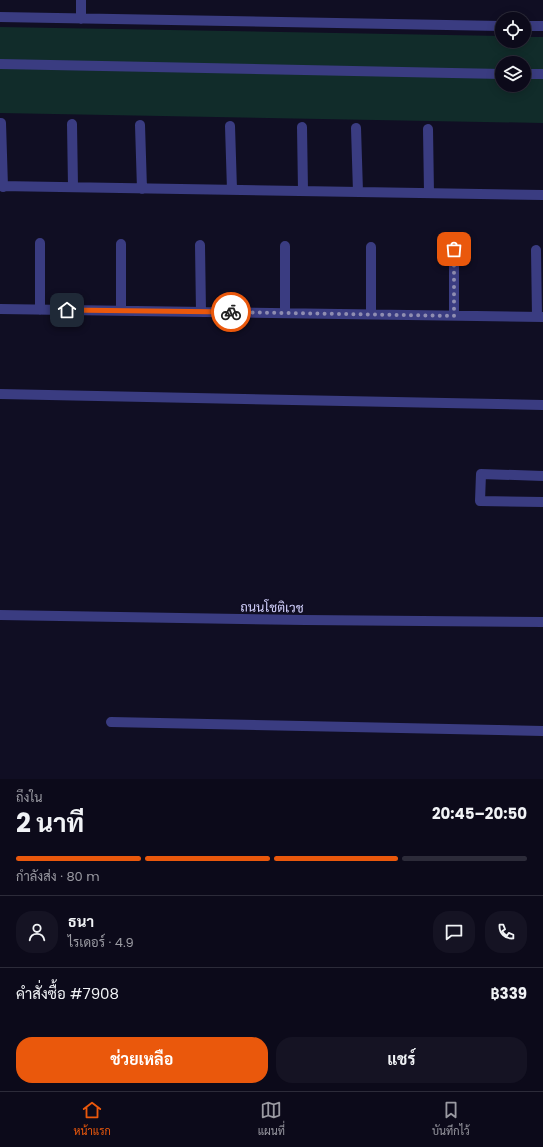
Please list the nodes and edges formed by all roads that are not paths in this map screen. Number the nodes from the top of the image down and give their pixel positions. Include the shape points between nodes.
1 (81, 0) edge
2 (0, 17) edge
3 (81, 19) junction
4 (495, 26) edge
5 (531, 26) edge
6 (543, 26) edge
7 (0, 64) edge
8 (495, 74) edge
9 (531, 74) edge
10 (543, 74) edge
11 (1, 123) dead end
12 (72, 124) dead end
13 (140, 125) dead end
14 (230, 126) dead end
15 (302, 127) dead end
16 (356, 128) dead end
17 (428, 129) dead end
18 (1, 186) edge
19 (73, 187) junction
20 (142, 188) junction
21 (232, 190) junction
22 (303, 191) junction
23 (358, 192) junction
24 (429, 193) junction
25 (543, 195) edge
26 (40, 243) dead end
27 (121, 244) dead end
28 (200, 245) dead end
29 (285, 246) dead end
30 (371, 248) dead end
31 (454, 249) dead end
32 (536, 250) dead end
33 (0, 309) edge
34 (40, 310) junction
35 (121, 311) junction
36 (200, 312) junction
37 (285, 313) junction
38 (371, 314) junction
39 (454, 316) junction
40 (540, 317) edge
41 (0, 394) edge
42 (543, 404) edge
43 (543, 476) edge
44 (543, 502) edge
45 (0, 614) edge
46 (543, 622) edge
47 (111, 722) dead end
48 (543, 731) edge

1 - 3 street
2 - 3 street
3 - 4 street
5 - 6 street
7 - 8 street
9 - 10 street
11 - 18 street
12 - 19 street
13 - 20 street
14 - 21 street
15 - 22 street
16 - 23 street
17 - 24 street
18 - 19 street
19 - 20 street
20 - 21 street
21 - 22 street
22 - 23 street
23 - 24 street
24 - 25 street
26 - 34 street
27 - 35 street
28 - 36 street
29 - 37 street
30 - 38 street
31 - 39 street
32 - 40 street
33 - 34 street
34 - 35 street
35 - 36 street
36 - 37 street
37 - 38 street
38 - 39 street
39 - 40 street
41 - 42 street
43 - 44 street via 481,474 480,500
45 - 46 street, ถนนโชติเวช
47 - 48 street

